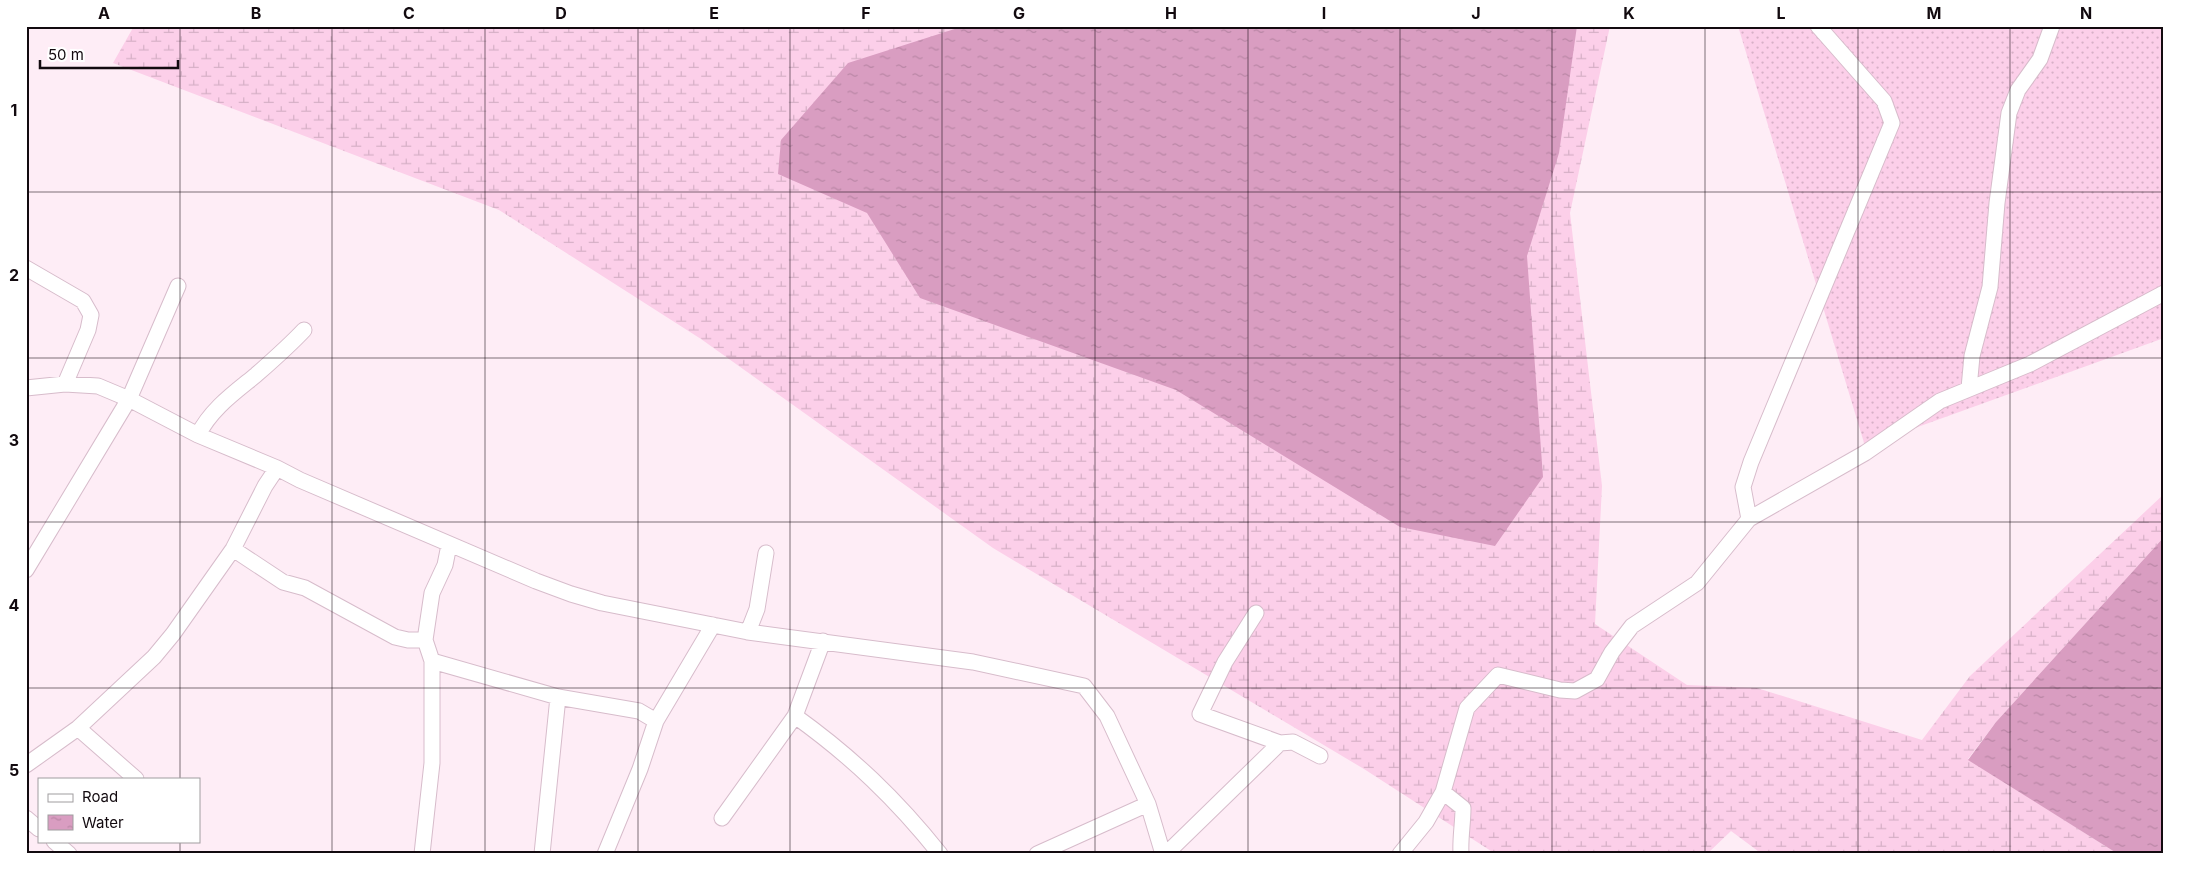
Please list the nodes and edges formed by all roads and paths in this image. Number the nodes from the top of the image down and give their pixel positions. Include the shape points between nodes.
1 (1818, 26) edge
2 (2052, 26) edge
3 (26, 268) edge
4 (178, 286) dead end
5 (2164, 293) edge
6 (304, 330) dead end
7 (65, 384) junction
8 (26, 388) edge
9 (1969, 388) junction
10 (129, 399) junction
11 (198, 435) junction
12 (277, 468) junction
13 (1749, 519) junction
14 (450, 545) junction
15 (233, 549) junction
16 (766, 553) dead end
17 (26, 570) edge
18 (1256, 613) dead end
19 (713, 625) junction
20 (748, 632) junction
21 (425, 640) junction
22 (823, 641) junction
23 (432, 661) junction
24 (558, 696) junction
25 (795, 716) junction
26 (656, 721) junction
27 (78, 728) junction
28 (1280, 743) junction
29 (1320, 756) dead end
30 (26, 766) edge
31 (135, 778) edge
32 (1444, 792) junction
33 (1148, 804) junction
34 (26, 818) edge
35 (722, 818) dead end
36 (38, 827) edge
37 (55, 842) edge
38 (69, 854) edge
39 (422, 854) edge
40 (542, 854) edge
41 (605, 854) edge
42 (940, 854) edge
43 (1037, 854) edge
44 (1164, 854) edge
45 (1400, 854) edge
46 (1461, 854) edge

1 - 13 street via 1884,101 1892,123 1751,462 1743,487
2 - 9 street via 2040,59 2018,90 2009,113 1990,287 1972,356
3 - 7 street via 83,301 91,315
4 - 10 street
5 - 9 street via 2030,364
6 - 11 street via 216,409
7 - 8 street
7 - 10 street via 98,386
9 - 13 street via 1940,401 1865,453
10 - 11 street
10 - 17 street
11 - 12 street
12 - 14 street
12 - 15 street
13 - 32 street via 1696,583 1632,626 1597,679 1575,691 1498,675 1467,708
14 - 19 street via 571,594 640,612
14 - 21 street via 432,593
15 - 21 street via 283,582 305,588 395,637
15 - 27 street via 154,658
16 - 20 street via 757,609
18 - 28 street via 1225,662 1200,714
19 - 20 street
19 - 26 street
20 - 22 street
21 - 23 street
22 - 25 street
22 - 33 street via 973,662 1084,686 1107,716
23 - 24 street
23 - 39 street via 432,763
24 - 26 street via 639,711
24 - 40 street
25 - 35 street
25 - 42 street via 858,765
26 - 41 street
27 - 30 street
27 - 31 street
28 - 29 street via 1293,742
28 - 44 street
32 - 45 street via 1426,822
32 - 46 street via 1463,808
33 - 43 street
33 - 44 street
34 - 36 street
37 - 38 street

